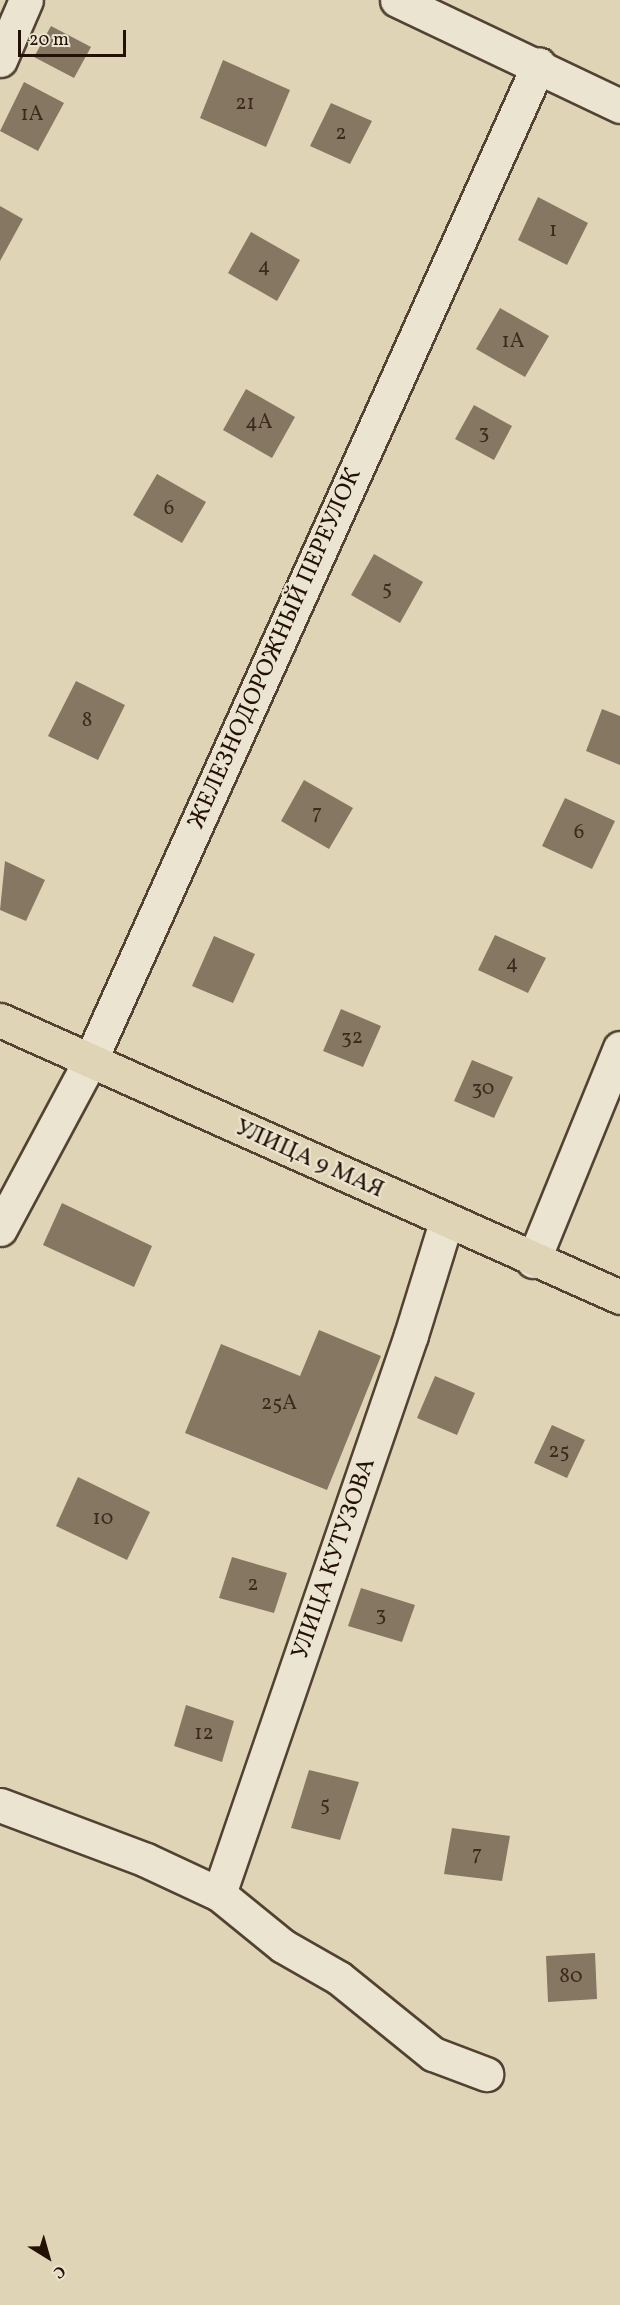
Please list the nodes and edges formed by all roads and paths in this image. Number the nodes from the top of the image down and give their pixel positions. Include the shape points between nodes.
1 (26, 0) edge
2 (397, 0) edge
3 (0, 60) edge
4 (539, 64) junction
5 (620, 106) edge
6 (0, 1020) edge
7 (620, 1048) edge
8 (90, 1061) junction
9 (446, 1222) junction
10 (0, 1228) edge
11 (533, 1261) junction
12 (620, 1297) edge
13 (0, 1805) edge
14 (219, 1894) junction
15 (486, 2074) dead end

1 - 3 street
2 - 4 street
4 - 5 street
4 - 8 street, ЖЕЛЕЗНОДОРОЖНЫЙ ПЕРЕУЛОК
6 - 8 main road, УЛИЦА 9 МАЯ
7 - 11 street
8 - 9 main road, УЛИЦА 9 МАЯ
8 - 10 street, ЖЕЛЕЗНОДОРОЖНЫЙ ПЕРЕУЛОК
9 - 11 main road, УЛИЦА 9 МАЯ
9 - 14 street, УЛИЦА КУТУЗОВА via 411,1335
11 - 12 main road, УЛИЦА 9 МАЯ
13 - 14 street via 146,1860
14 - 15 street via 283,1946 339,1978 433,2054

